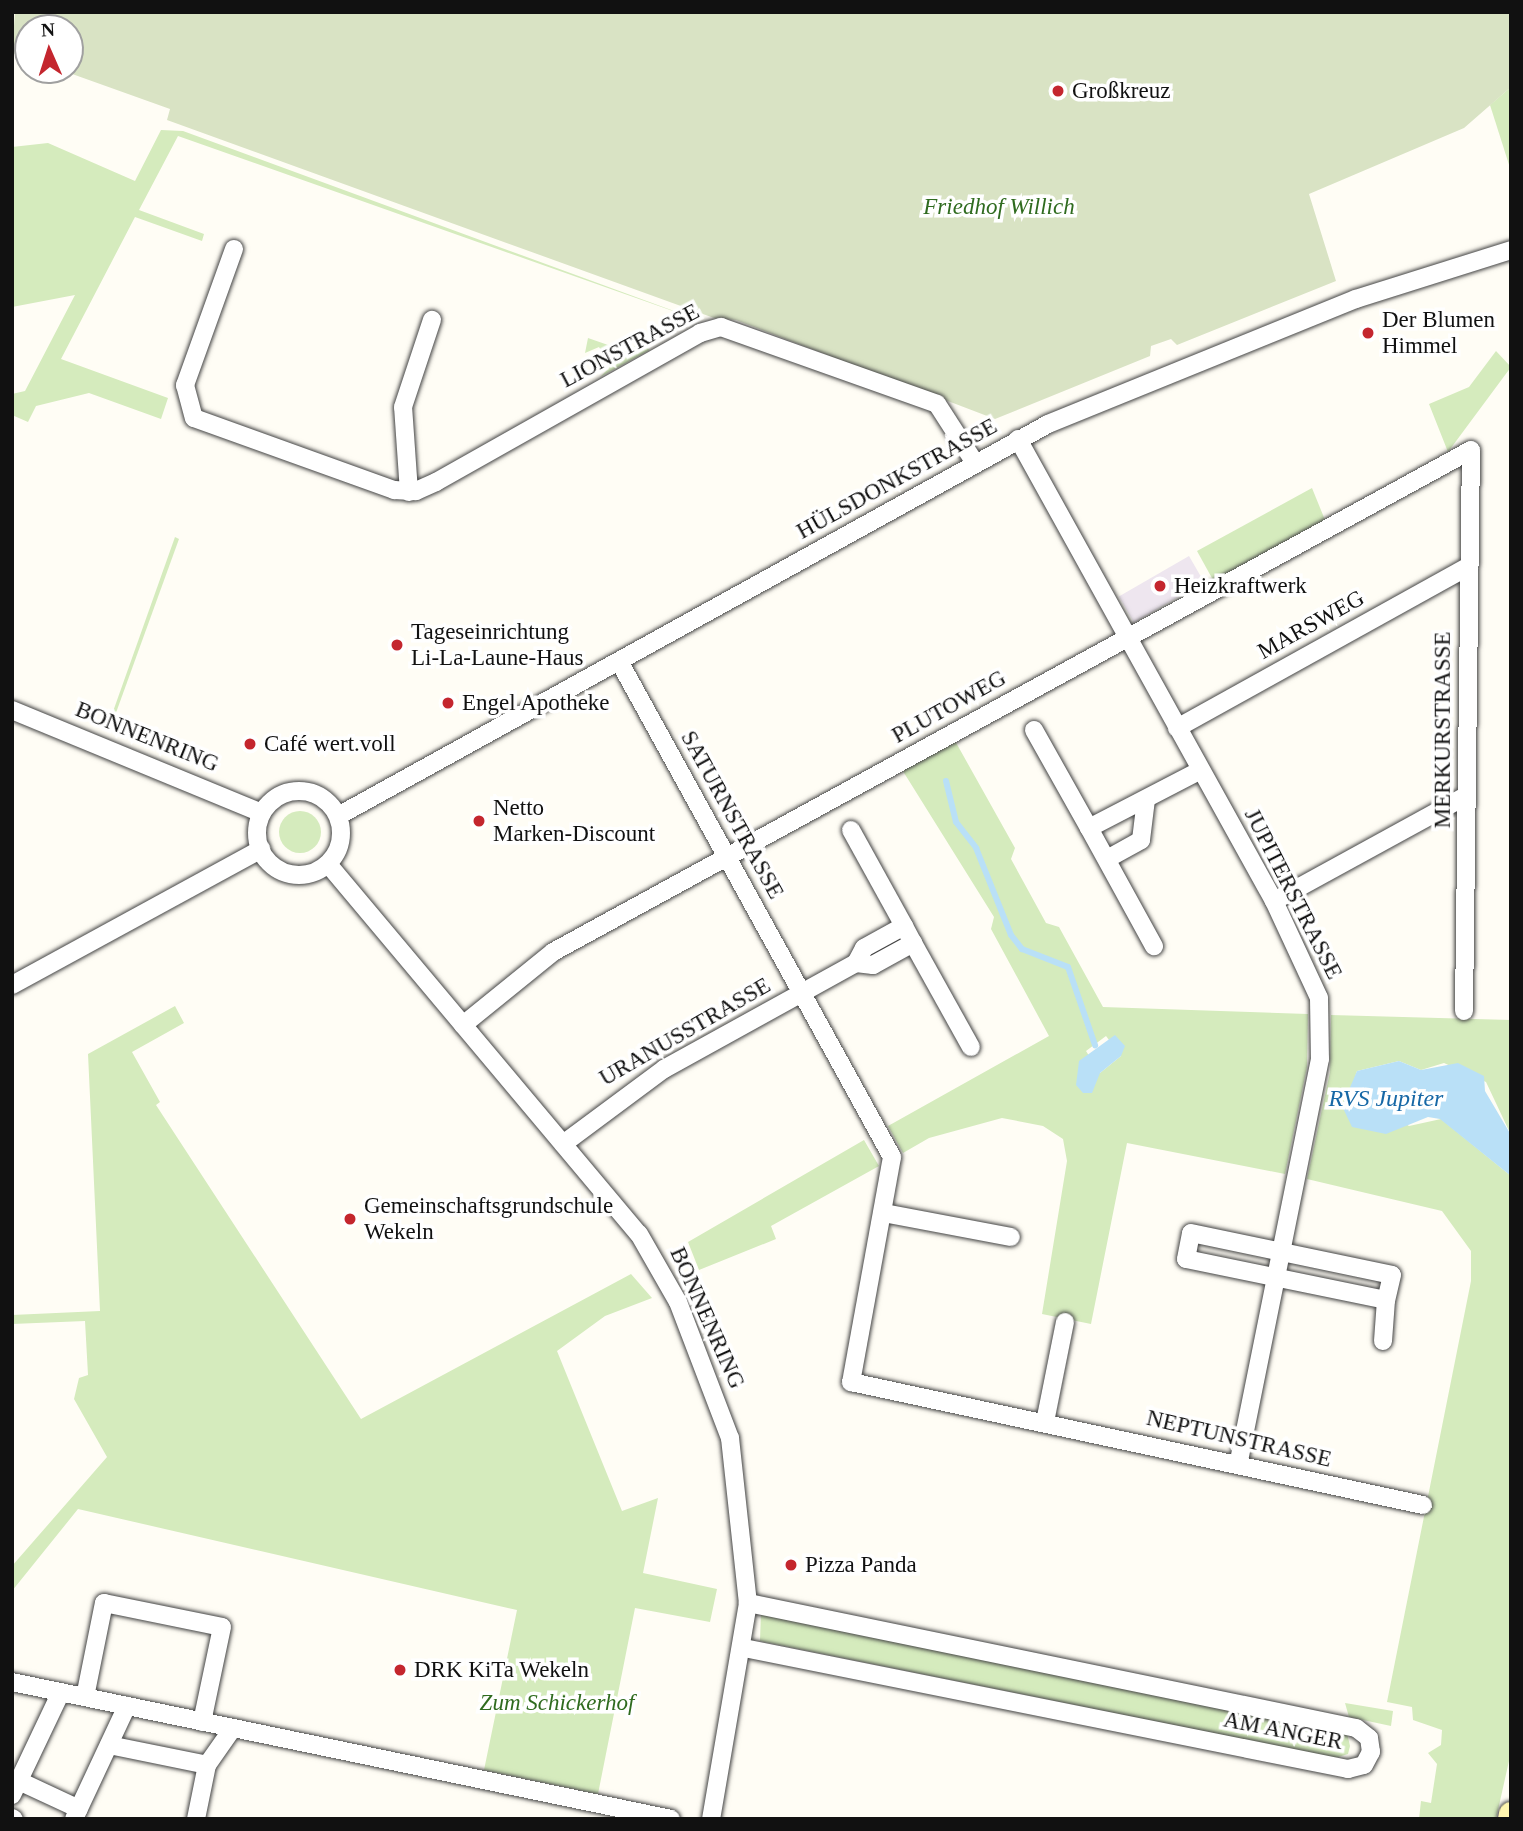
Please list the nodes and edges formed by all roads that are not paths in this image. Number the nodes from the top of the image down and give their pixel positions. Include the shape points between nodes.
1 (234, 249) dead end
2 (1511, 250) edge
3 (432, 320) dead end
4 (1018, 439) junction
5 (1471, 450) joint
6 (975, 463) junction
7 (409, 492) junction
8 (1469, 566) junction
9 (1126, 636) junction
10 (619, 661) junction
11 (12, 710) edge
12 (1177, 728) junction
13 (1034, 730) dead end
14 (1201, 770) junction
15 (1466, 796) junction
16 (1146, 801) junction
17 (262, 813) junction
18 (338, 816) junction
19 (1089, 828) junction
20 (851, 830) dead end
21 (261, 849) junction
22 (727, 856) junction
23 (1107, 859) junction
24 (328, 864) junction
25 (1274, 901) junction
26 (904, 926) junction
27 (913, 943) junction
28 (1154, 946) dead end
29 (856, 963) junction
30 (12, 985) edge
31 (802, 992) junction
32 (1464, 1011) dead end
33 (463, 1025) junction
34 (971, 1047) dead end
35 (563, 1144) junction
36 (884, 1213) junction
37 (1011, 1237) dead end
38 (1284, 1253) junction
39 (1278, 1278) junction
40 (1386, 1300) junction
41 (1066, 1322) dead end
42 (1383, 1341) dead end
43 (852, 1382) joint
44 (1045, 1422) junction
45 (1239, 1462) junction
46 (1423, 1505) dead end
47 (748, 1603) junction
48 (744, 1648) junction
49 (12, 1682) edge
50 (61, 1692) junction
51 (85, 1697) junction
52 (127, 1706) junction
53 (202, 1722) junction
54 (233, 1728) junction
55 (109, 1745) junction
56 (207, 1765) junction
57 (16, 1788) edge
58 (77, 1814) edge
59 (197, 1819) edge
60 (671, 1819) edge
61 (711, 1819) edge

1 - 7 street via 185,385 194,418
2 - 4 street, HÜLSDONKSTRASSE via 1332,308
3 - 7 street via 403,407
4 - 6 street, HÜLSDONKSTRASSE
4 - 9 street, JUPITERSTRASSE
5 - 8 street, MERKURSTRASSE
5 - 9 street, PLUTOWEG
6 - 7 street, LIONSTRASSE via 941,407 718,327
6 - 10 street, HÜLSDONKSTRASSE
8 - 12 street, MARSWEG
8 - 15 street, MERKURSTRASSE
9 - 12 street, JUPITERSTRASSE
9 - 22 street, PLUTOWEG
10 - 18 street, HÜLSDONKSTRASSE
10 - 22 street, SATURNSTRASSE
11 - 17 street, BONNENRING
12 - 14 street, JUPITERSTRASSE
13 - 19 street
14 - 16 street
14 - 25 street, JUPITERSTRASSE
15 - 25 street
15 - 32 street, MERKURSTRASSE
16 - 19 street
16 - 23 street via 1142,840
17 - 18 street via 282,795 300,791 320,797
17 - 21 street
18 - 24 street via 340,842
19 - 23 street
20 - 26 street
21 - 24 street via 291,874
21 - 30 street
22 - 31 street, SATURNSTRASSE
22 - 33 street, PLUTOWEG via 543,958
23 - 28 street
24 - 33 street, BONNENRING
25 - 38 street, JUPITERSTRASSE via 1319,998 1320,1059
26 - 27 street
26 - 29 street via 864,948
27 - 29 street via 873,965
27 - 34 street
29 - 31 street
31 - 35 street, URANUSSTRASSE via 628,1090
31 - 36 street, SATURNSTRASSE via 892,1157
33 - 35 street, BONNENRING
35 - 47 street, BONNENRING via 652,1252 683,1314 730,1438
36 - 37 street
36 - 43 street, SATURNSTRASSE
38 - 39 street, JUPITERSTRASSE
38 - 39 street via 1191,1233 1186,1259
38 - 40 street via 1392,1275
39 - 40 street
39 - 45 street, JUPITERSTRASSE
40 - 42 street
41 - 44 street
43 - 44 street, NEPTUNSTRASSE
44 - 45 street, NEPTUNSTRASSE
45 - 46 street, NEPTUNSTRASSE
47 - 48 street, BONNENRING
47 - 48 street, AM ANGER via 1356,1728 1369,1738 1371,1752 1364,1765 1348,1769
48 - 61 street, BONNENRING
49 - 50 street
50 - 51 street
50 - 57 street
51 - 52 street
51 - 53 street via 104,1603 222,1627
52 - 53 street
52 - 55 street
53 - 54 street
54 - 56 street
54 - 60 street
55 - 56 street
55 - 58 street
56 - 59 street
57 - 58 street

